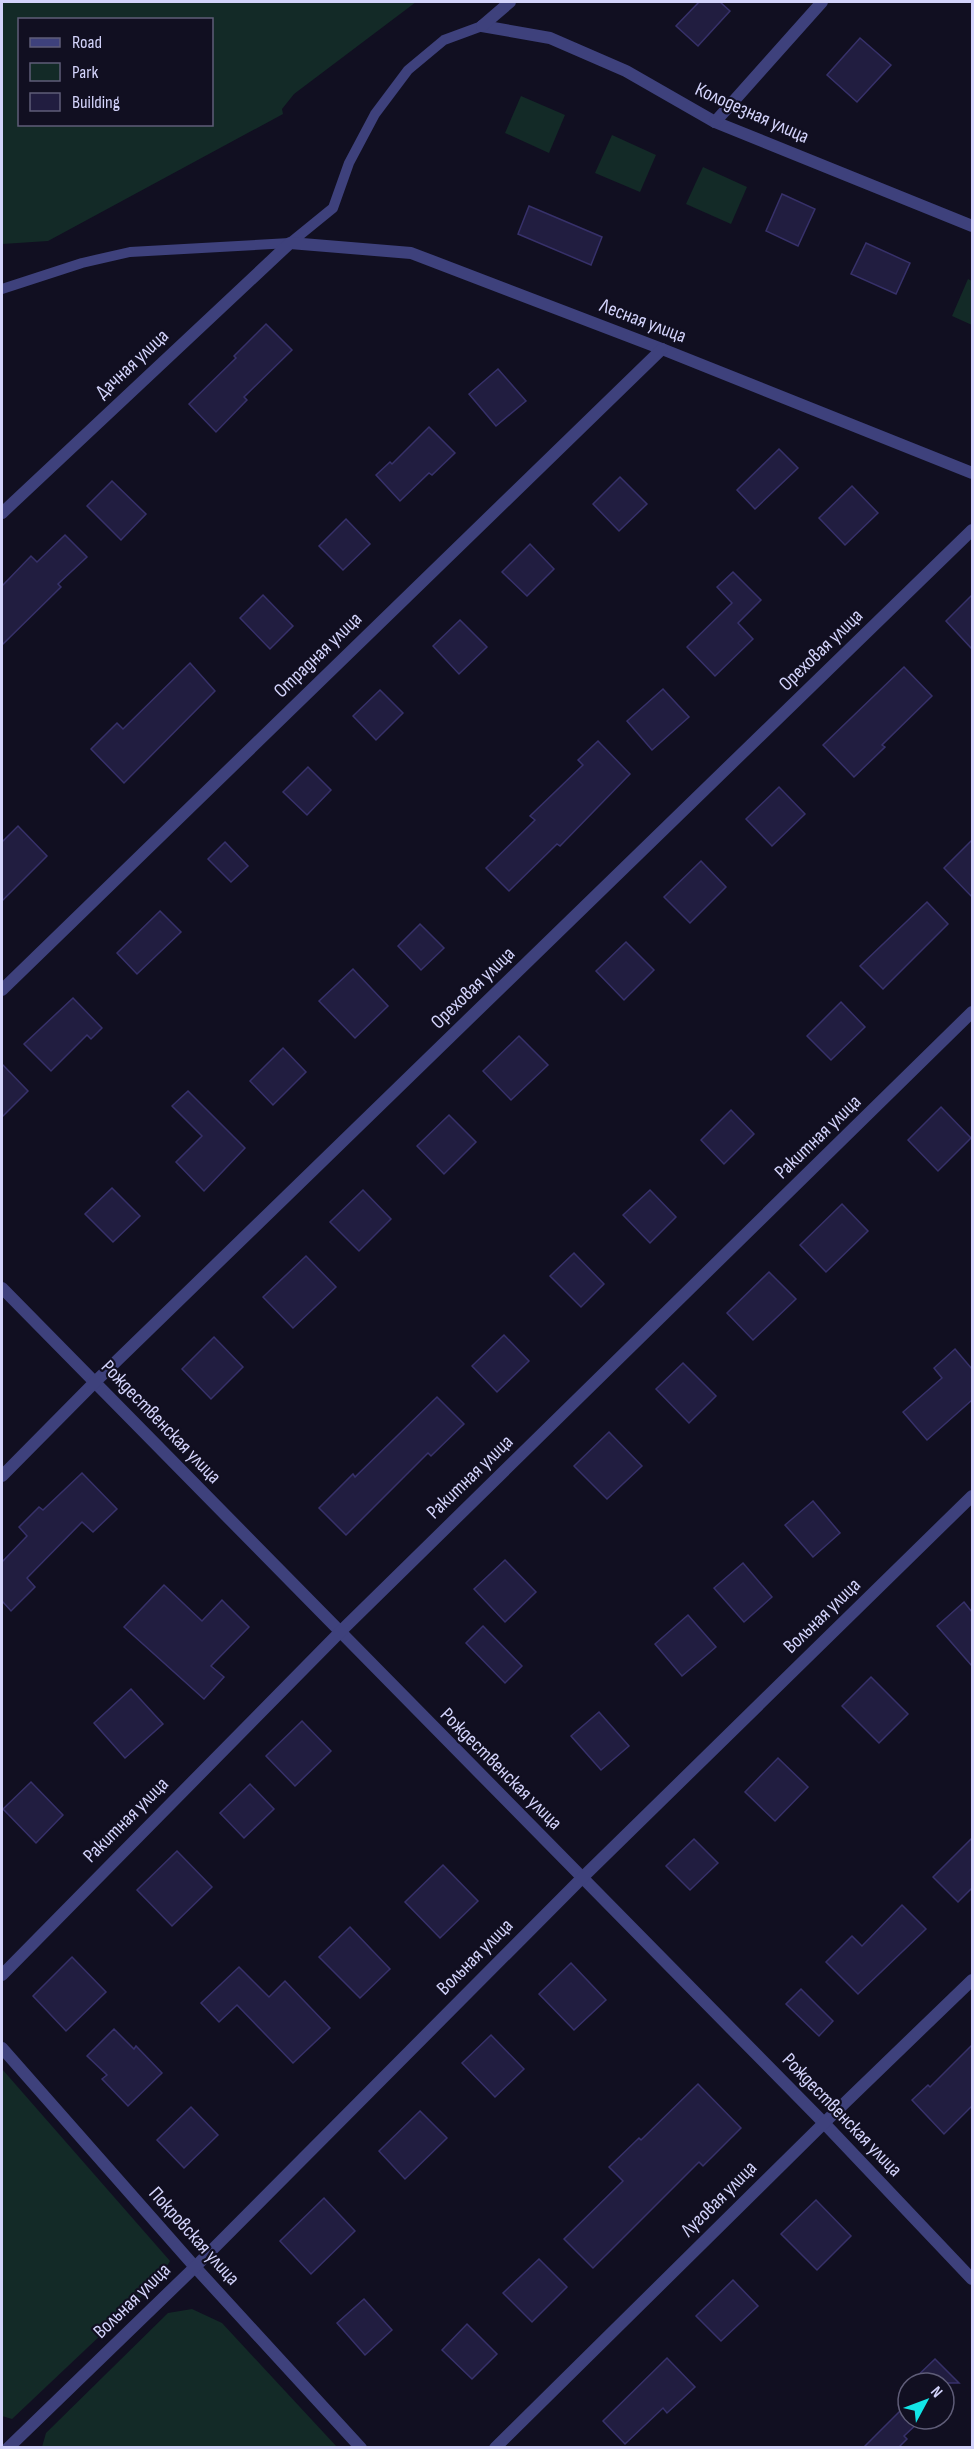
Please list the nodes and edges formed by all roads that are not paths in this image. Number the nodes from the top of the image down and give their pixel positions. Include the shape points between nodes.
1 (510, 2) edge
2 (822, 2) edge
3 (482, 26) junction
4 (715, 122) junction
5 (972, 226) edge
6 (290, 243) junction
7 (2, 289) edge
8 (662, 349) junction
9 (972, 474) edge
10 (2, 513) edge
11 (972, 530) edge
12 (2, 990) edge
13 (972, 1012) edge
14 (2, 1288) edge
15 (95, 1382) junction
16 (2, 1476) edge
17 (972, 1497) edge
18 (339, 1632) junction
19 (581, 1879) junction
20 (2, 1975) edge
21 (972, 1980) edge
22 (2, 2048) edge
23 (824, 2123) junction
24 (195, 2267) junction
25 (972, 2279) edge
26 (8, 2448) edge
27 (361, 2448) edge
28 (495, 2448) edge

1 - 3 street
2 - 4 street
3 - 4 street, Колодезная улица via 550,38 626,71
3 - 6 lane via 444,40 408,70 375,114 354,153 333,208
4 - 5 street, Колодезная улица
6 - 7 lane via 130,252 81,263
6 - 8 street, Лесная улица via 411,253
6 - 10 street, Дачная улица
8 - 9 street, Лесная улица
8 - 12 street, Отрадная улица
11 - 15 street, Ореховая улица
13 - 18 street, Ракитная улица
14 - 15 street, Рождественская улица
15 - 16 street, Ореховая улица
15 - 18 street, Рождественская улица
17 - 19 street, Вольная улица
18 - 19 street, Рождественская улица
18 - 20 street, Ракитная улица
19 - 23 street, Рождественская улица
19 - 24 street, Вольная улица
21 - 23 street, Луговая улица
22 - 24 street, Покровская улица
23 - 25 street, Рождественская улица
23 - 28 street, Луговая улица
24 - 26 street, Вольная улица
24 - 27 street, Покровская улица

